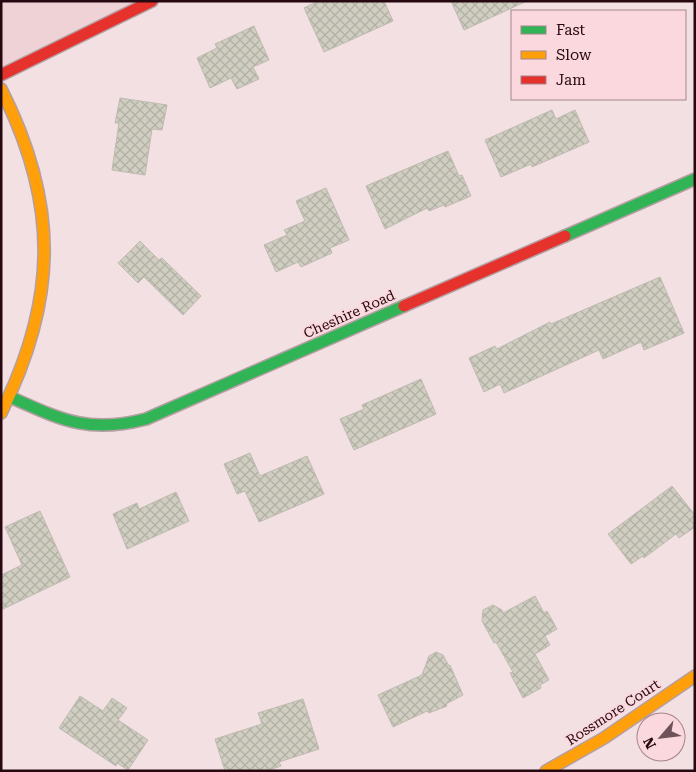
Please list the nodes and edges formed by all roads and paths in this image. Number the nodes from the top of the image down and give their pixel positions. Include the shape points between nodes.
1 (152, 1) edge
2 (1, 75) edge
3 (1, 89) edge
4 (695, 179) edge
5 (10, 397) junction
6 (1, 413) edge
7 (695, 676) edge
8 (546, 771) edge

1 - 2 street
3 - 5 street via 32,161 44,236 44,268 36,321
4 - 5 street, Cheshire Road via 146,420 98,426 67,420
5 - 6 street
7 - 8 street, Rossmore Court via 628,722

